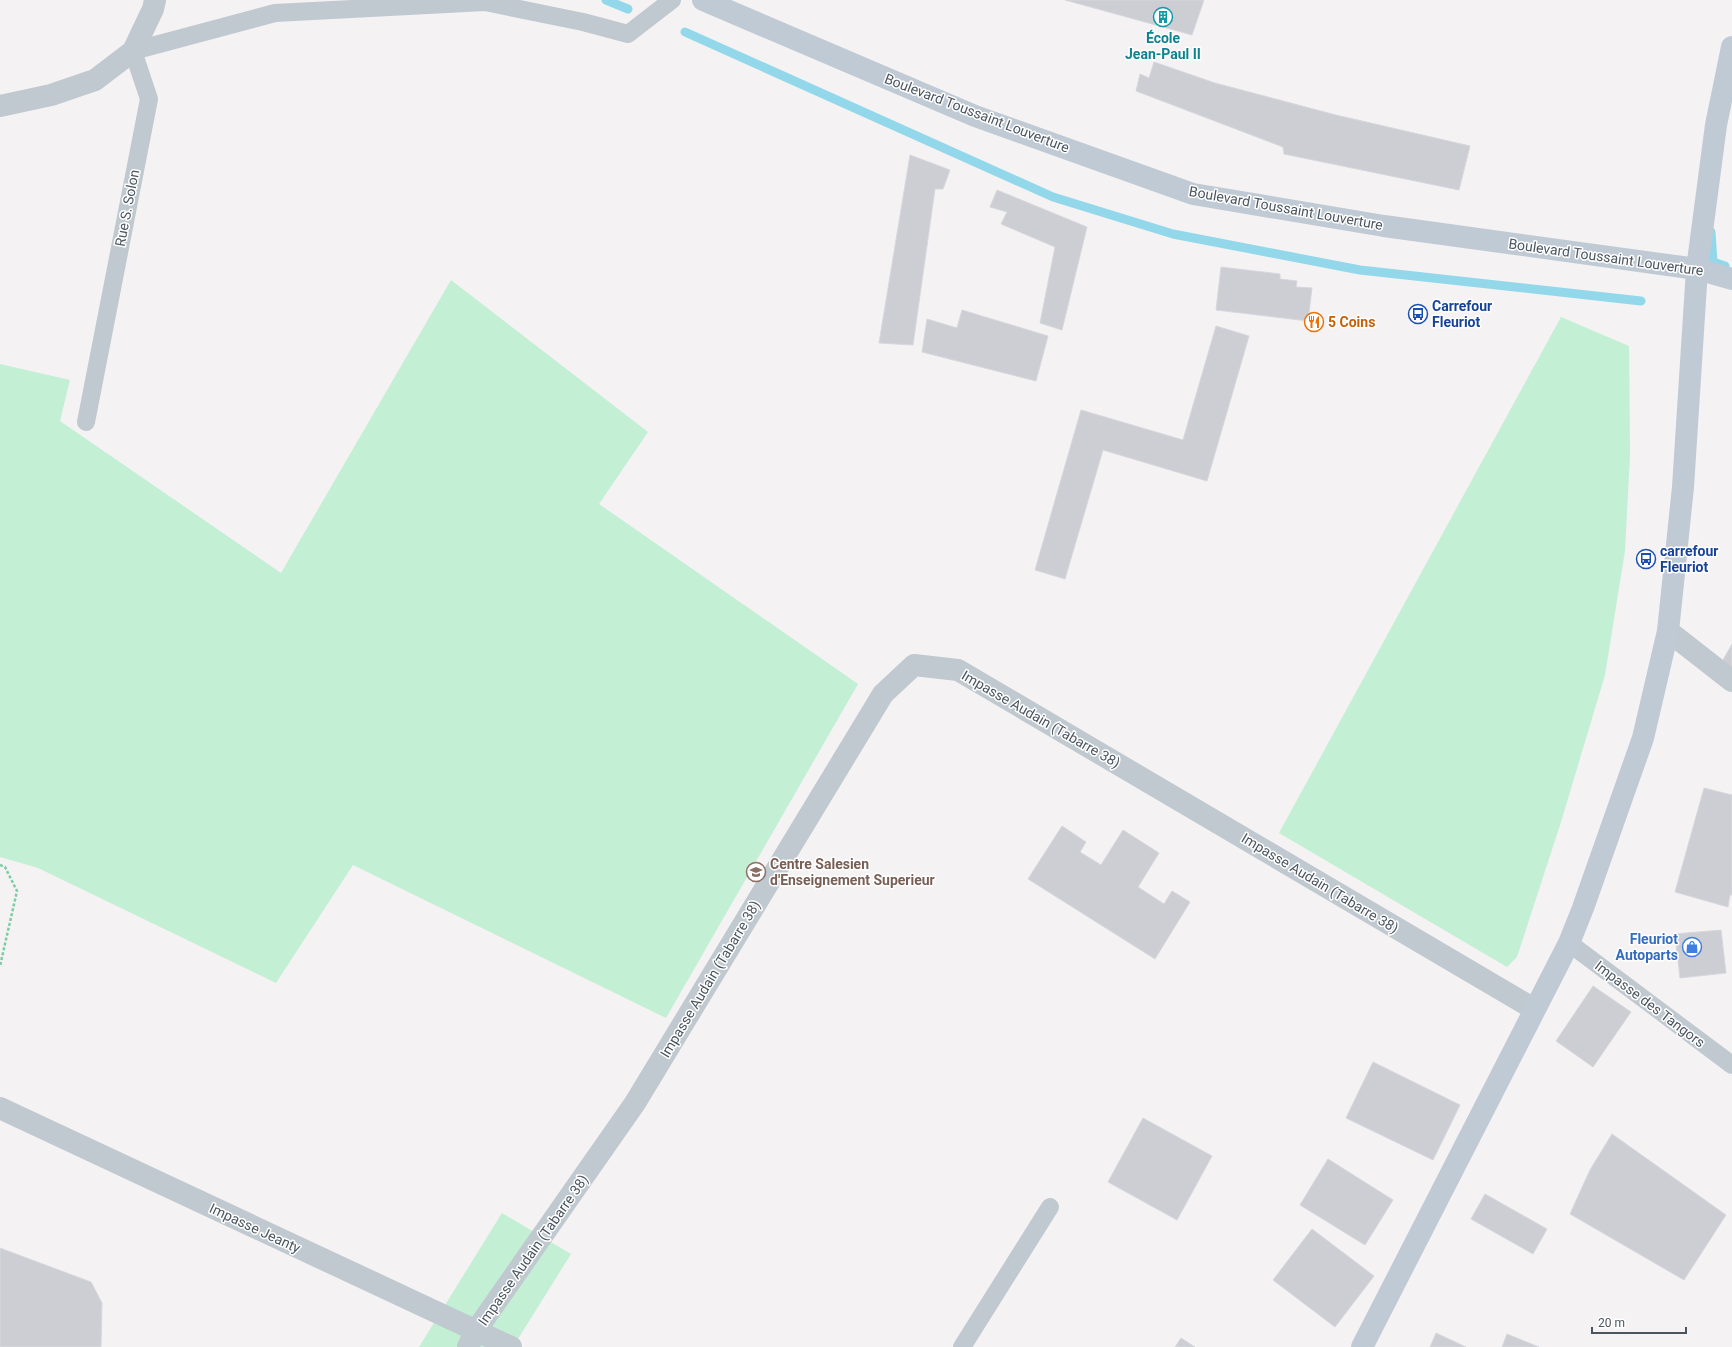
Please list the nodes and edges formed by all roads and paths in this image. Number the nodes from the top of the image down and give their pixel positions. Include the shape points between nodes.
1 (155, 0) edge
2 (672, 0) edge
3 (703, 0) edge
4 (1732, 47) edge
5 (133, 52) junction
6 (0, 106) edge
7 (1697, 269) junction
8 (1732, 279) edge
9 (86, 422) dead end
10 (1668, 631) junction
11 (1732, 681) edge
12 (0, 865) edge
13 (1569, 943) junction
14 (0, 966) edge
15 (1534, 1009) junction
16 (1732, 1065) edge
17 (0, 1108) edge
18 (1050, 1207) dead end
19 (472, 1339) edge
20 (511, 1347) edge
21 (962, 1347) edge
22 (1362, 1347) edge

1 - 5 street
2 - 5 lane via 628,34 485,2 276,13
3 - 7 main road, Boulevard Toussaint Louverture via 975,116 1193,194 1384,226
4 - 7 main road via 1716,125
5 - 6 street via 95,80 51,96
5 - 9 lane, Rue S. Solon via 148,99
7 - 8 main road, Boulevard Toussaint Louverture
7 - 10 main road via 1683,487
10 - 11 street
10 - 13 main road via 1643,738
12 - 14 path via 5,867 17,891
13 - 15 main road
13 - 16 lane, Impasse des Tangors
15 - 19 street, Impasse Audain (Tabarre 38) via 958,670 914,665 882,694 636,1103
15 - 22 main road
17 - 19 street, Impasse Jeanty
18 - 21 lane
19 - 20 street, Impasse Jeanty

